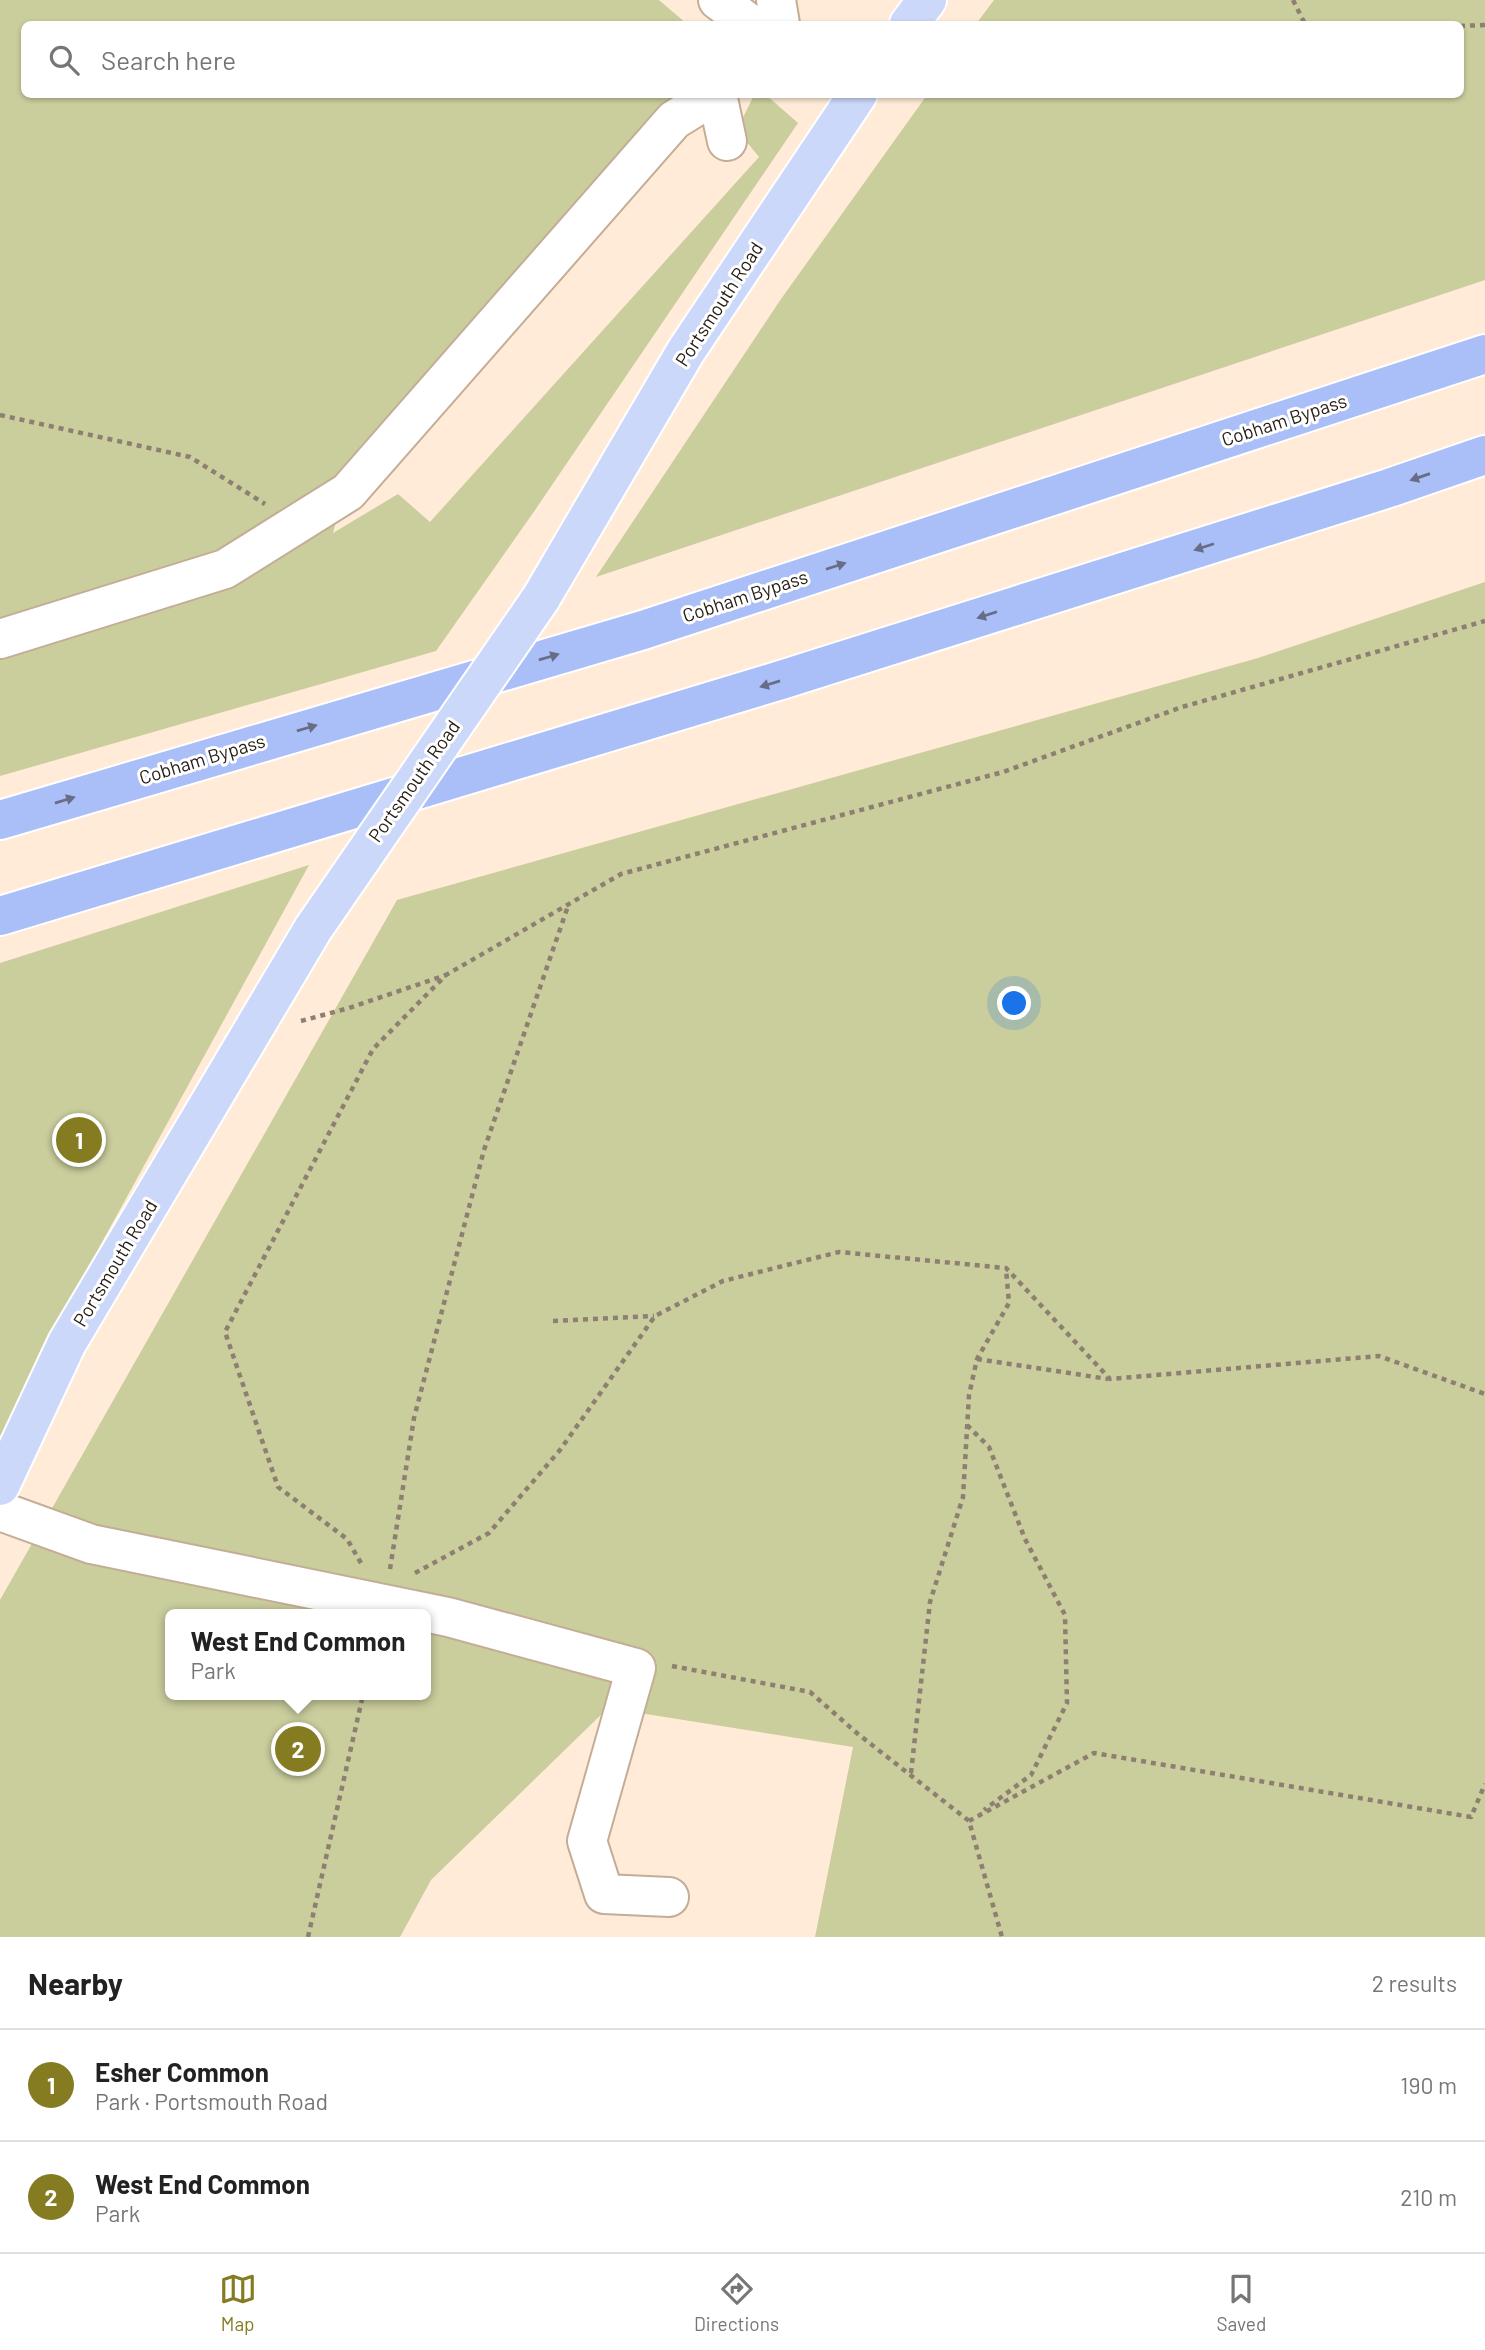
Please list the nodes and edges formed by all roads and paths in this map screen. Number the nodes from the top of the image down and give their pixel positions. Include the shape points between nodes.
1 (718, 0) edge
2 (776, 0) edge
3 (927, 0) edge
4 (1293, 0) edge
5 (746, 21) edge
6 (780, 21) edge
7 (911, 21) edge
8 (1304, 21) edge
9 (1485, 25) edge
10 (1464, 26) edge
11 (710, 98) edge
12 (717, 98) edge
13 (847, 99) edge
14 (727, 141) dead end
15 (1485, 354) edge
16 (0, 415) edge
17 (1485, 455) edge
18 (268, 506) dead end
19 (1485, 621) edge
20 (0, 639) edge
21 (0, 820) edge
22 (568, 905) junction
23 (0, 916) edge
24 (446, 975) junction
25 (250, 1035) junction
26 (1006, 1268) junction
27 (655, 1316) junction
28 (553, 1321) dead end
29 (977, 1359) junction
30 (1110, 1379) junction
31 (1485, 1394) edge
32 (967, 1425) junction
33 (0, 1486) edge
34 (0, 1511) edge
35 (385, 1596) junction
36 (424, 1609) edge
37 (431, 1611) edge
38 (636, 1668) junction
39 (362, 1700) edge
40 (911, 1773) junction
41 (1485, 1784) edge
42 (969, 1821) junction
43 (670, 1896) dead end
44 (308, 1937) edge
45 (1002, 1937) edge

1 - 5 street
2 - 6 street
3 - 7 main road
4 - 8 path
9 - 10 path
11 - 20 street via 674,120 348,492 225,569
12 - 14 street
13 - 25 main road, Portsmouth Road, bridge via 686,351 541,598 313,929
21 -> 15 highway, Cobham Bypass via 643,629
16 - 18 path via 190,457
17 -> 23 highway via 781,680
19 - 22 path via 1182,708 1003,772 621,874
22 - 24 path
22 - 35 path via 484,1150 414,1418
24 - 25 path
24 - 35 path via 373,1049 225,1332 278,1488 347,1539
25 - 33 main road, Portsmouth Road via 67,1343
26 - 27 path via 839,1252 723,1281
26 - 29 path via 1009,1303
26 - 30 path
27 - 28 path
27 - 35 path via 560,1450 489,1533
29 - 30 path
29 - 32 path
30 - 31 path via 1379,1356
32 - 40 path via 963,1497 930,1602
32 - 42 path via 989,1447 1025,1539 1065,1615 1067,1703 1031,1775
34 - 35 street via 91,1544
35 - 36 street
37 - 38 street
38 - 40 path via 674,1666 810,1692
38 - 43 street via 586,1841 604,1894
39 - 44 path
40 - 42 path
41 - 42 path via 1471,1817 1094,1754
42 - 45 path

